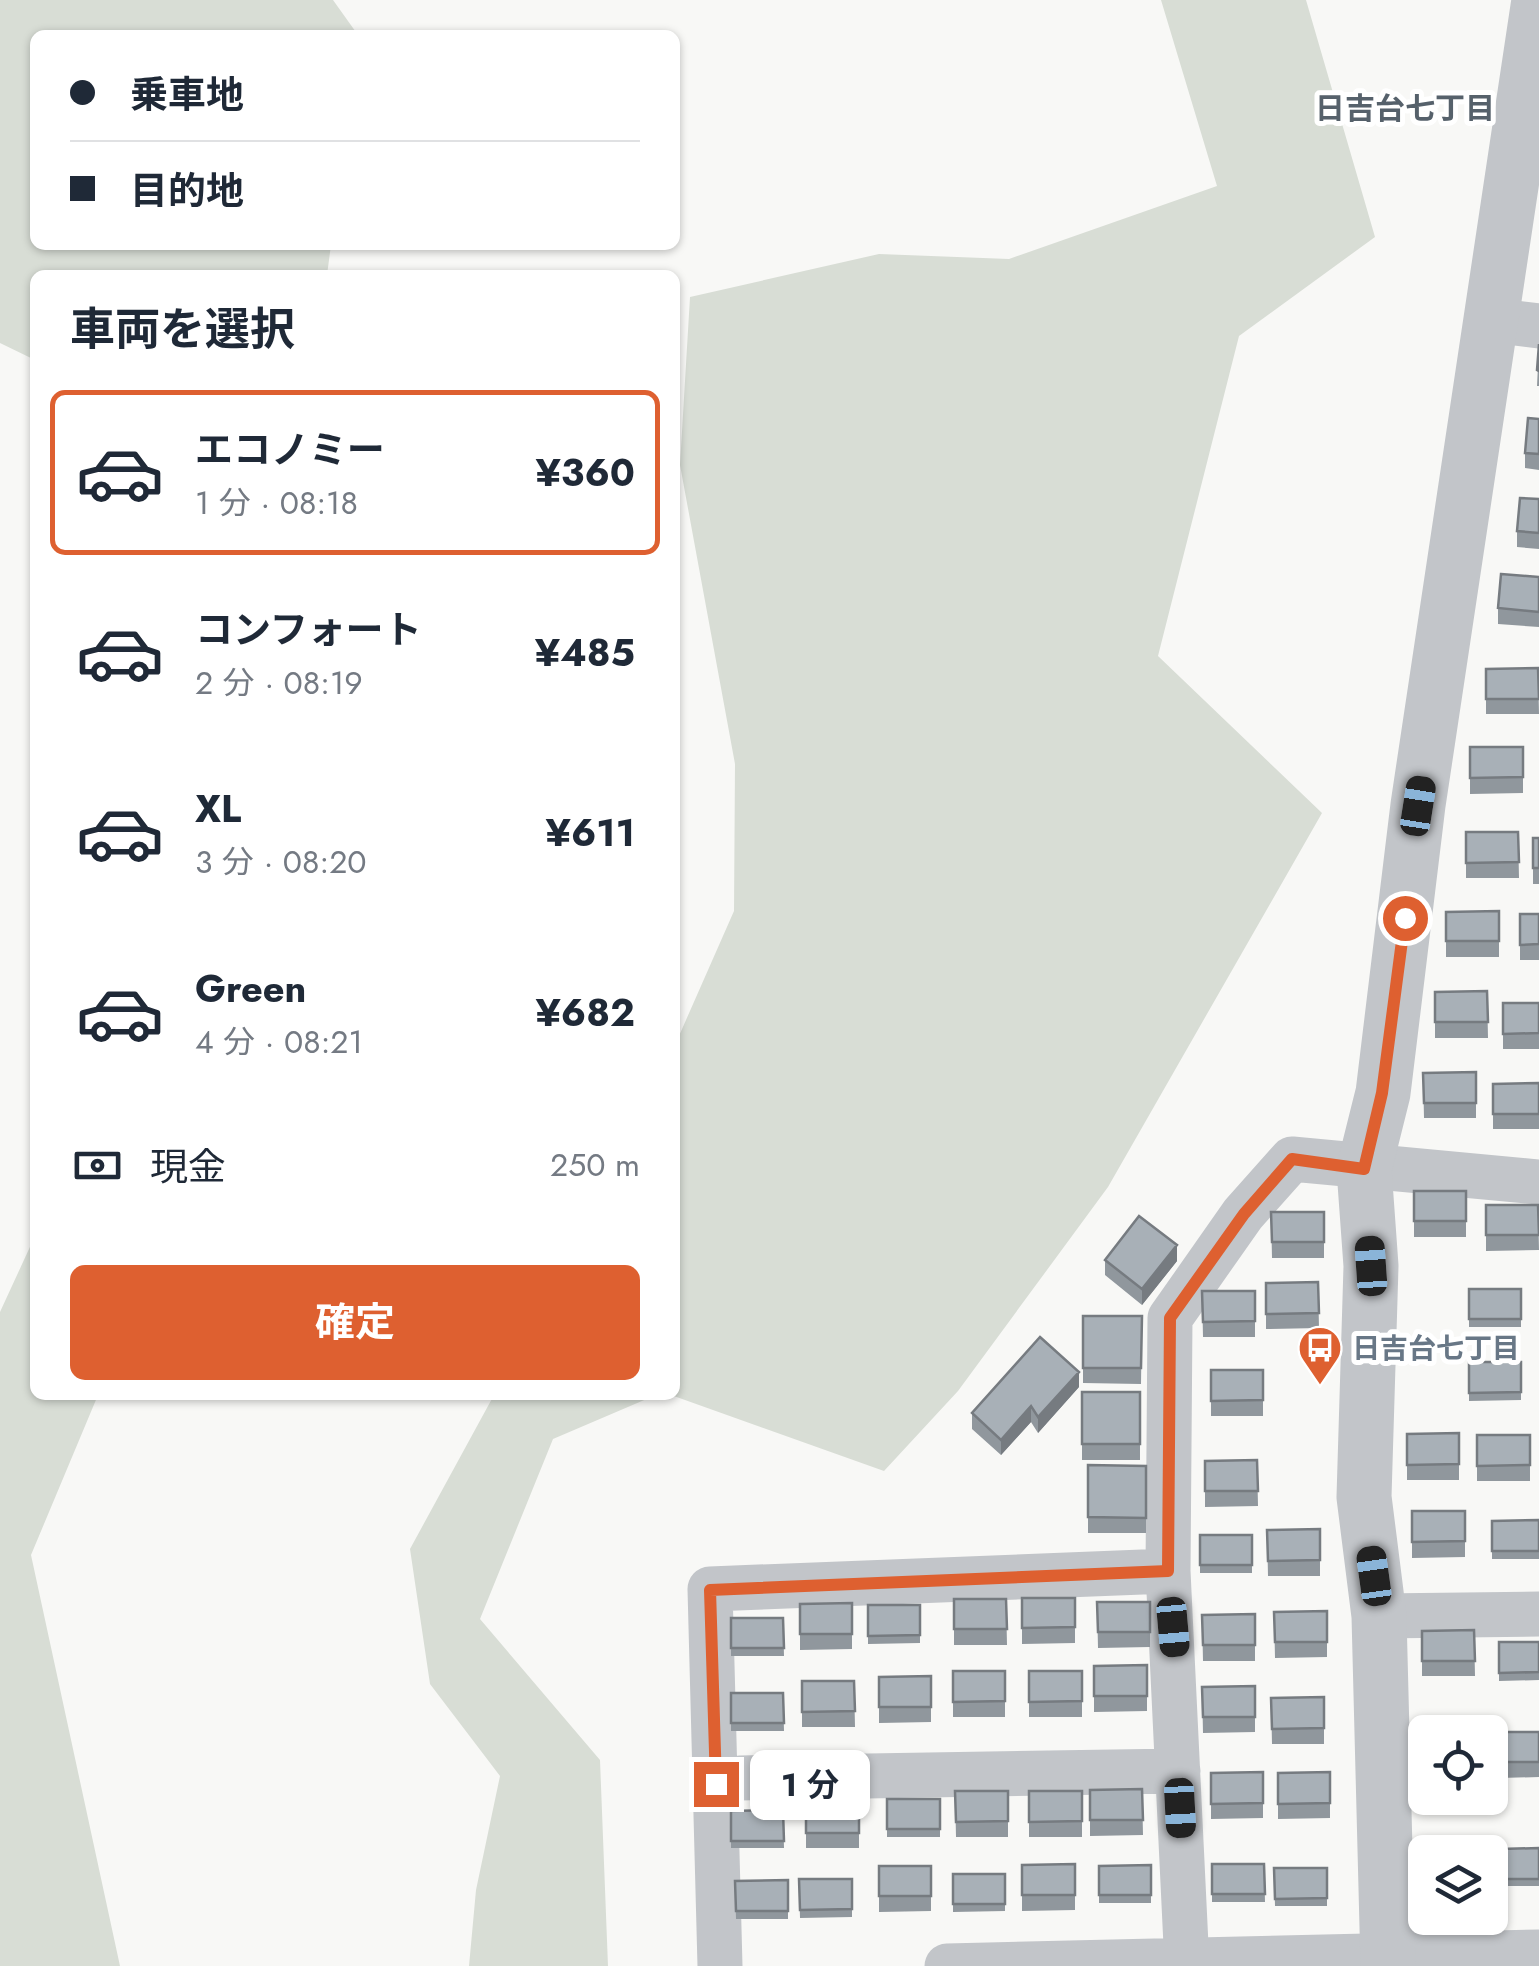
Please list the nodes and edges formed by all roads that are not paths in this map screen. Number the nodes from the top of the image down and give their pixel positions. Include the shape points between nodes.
1 (1538, 0) edge
2 (1515, 323) edge
3 (1364, 1169) junction
4 (1539, 1182) edge
5 (1168, 1571) junction
6 (1539, 1614) edge
7 (1379, 1616) junction
8 (1178, 1771) junction
9 (740, 1778) dead end
10 (1539, 1952) edge
11 (1388, 1960) edge
12 (1187, 1962) edge
13 (720, 1966) edge
14 (946, 1966) edge

1 - 2 street
2 - 3 street via 1418,806 1382,1093
3 - 4 street
3 - 5 street via 1292,1159 1170,1318
3 - 7 street via 1371,1266 1364,1497
5 - 8 street
5 - 13 street via 710,1590
6 - 7 street
7 - 11 street
8 - 9 street
8 - 12 street
10 - 11 street
11 - 12 street
12 - 14 street

